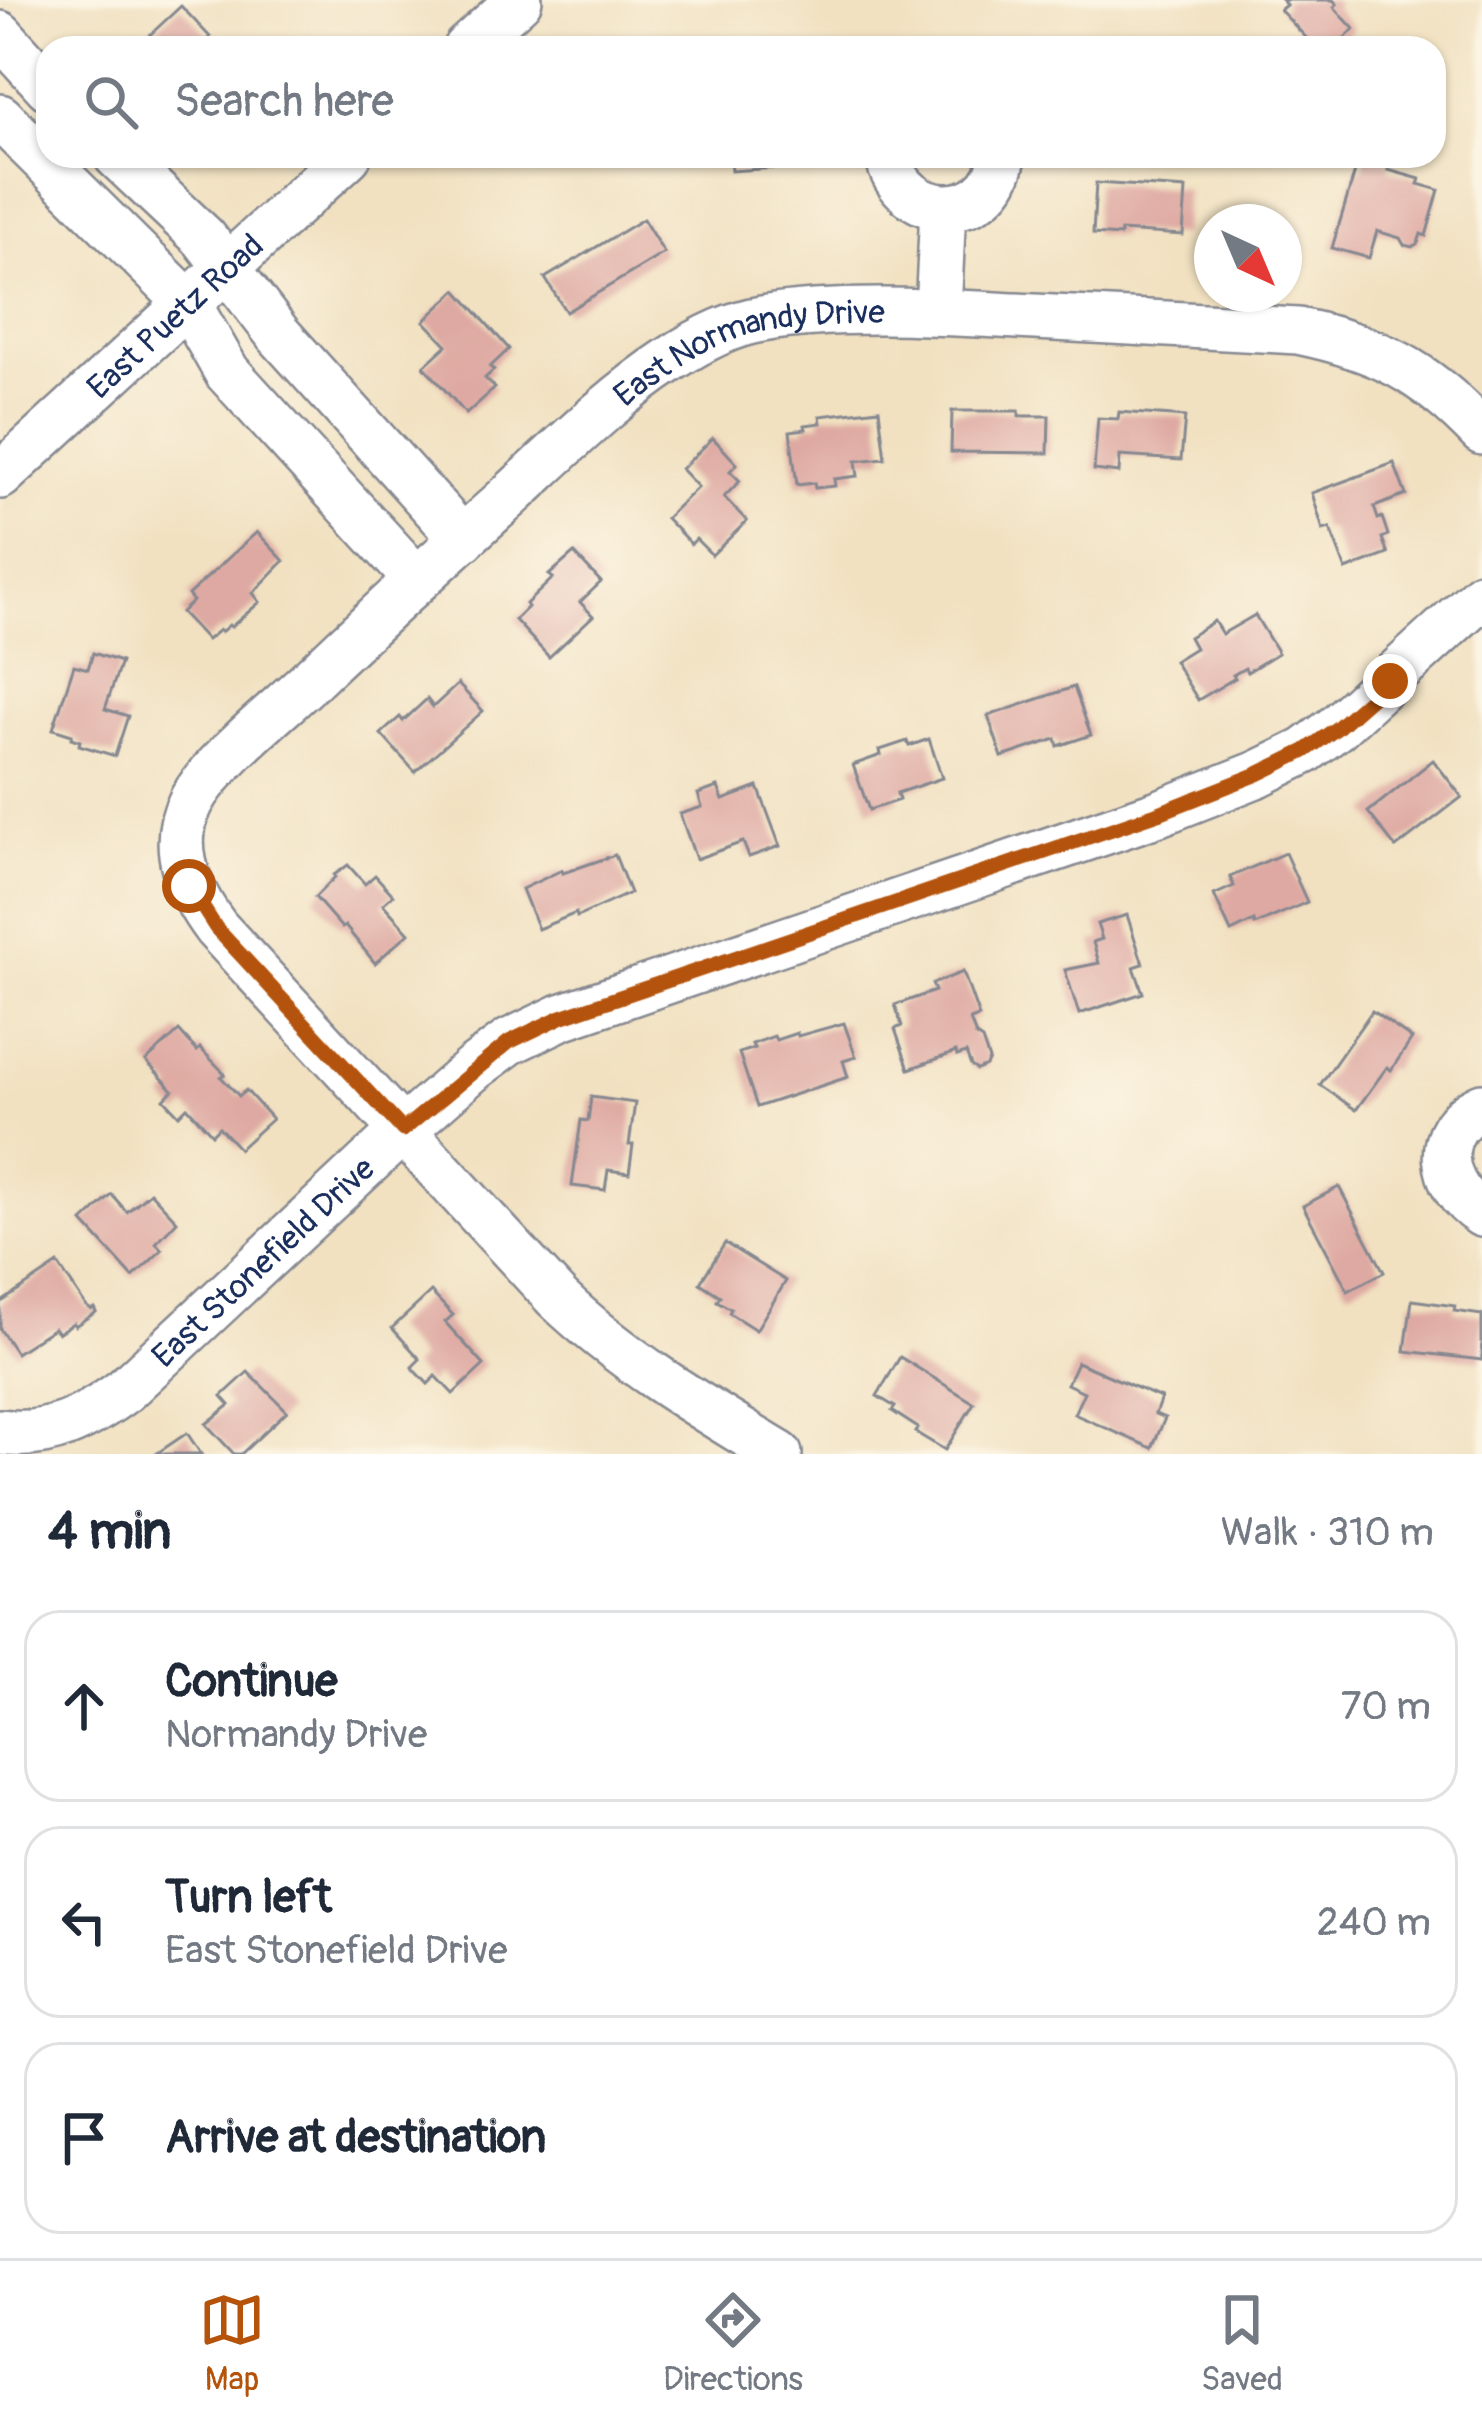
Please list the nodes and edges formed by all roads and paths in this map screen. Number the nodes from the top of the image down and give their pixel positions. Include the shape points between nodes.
1 (519, 0) edge
2 (0, 34) edge
3 (479, 36) edge
4 (36, 74) edge
5 (0, 117) edge
6 (36, 152) edge
7 (52, 168) edge
8 (130, 168) edge
9 (335, 168) edge
10 (892, 168) edge
11 (1000, 168) edge
12 (943, 208) junction
13 (227, 265) junction
14 (188, 302) junction
15 (938, 312) junction
16 (1482, 432) edge
17 (0, 476) edge
18 (463, 538) junction
19 (416, 579) junction
20 (1482, 595) edge
21 (1482, 1106) edge
22 (403, 1130) junction
23 (1482, 1214) edge
24 (0, 1432) edge
25 (779, 1454) edge

1 - 3 street
2 - 4 street
5 - 6 street
7 - 14 street
8 - 13 street
9 - 13 street, East Puetz Road
10 - 12 street via 908,194
11 - 12 street via 979,197
12 - 15 street
13 - 14 street, East Puetz Road
13 - 18 street via 278,334
14 - 17 street, East Puetz Road
14 - 19 street via 227,372
15 - 16 street, East Normandy Drive via 1298,331 1346,341 1426,381
15 - 18 street, East Normandy Drive via 760,319 718,332 606,407
18 - 19 street, East Normandy Drive
19 - 22 street, East Normandy Drive via 204,782 185,816 182,843 189,886 208,917
20 - 22 street, East Stonefield Drive via 1305,751 1159,813 561,1017 509,1042
21 - 23 street via 1454,1126 1445,1163 1465,1201
22 - 24 street, East Stonefield Drive via 124,1390 68,1425
22 - 25 street via 585,1325

